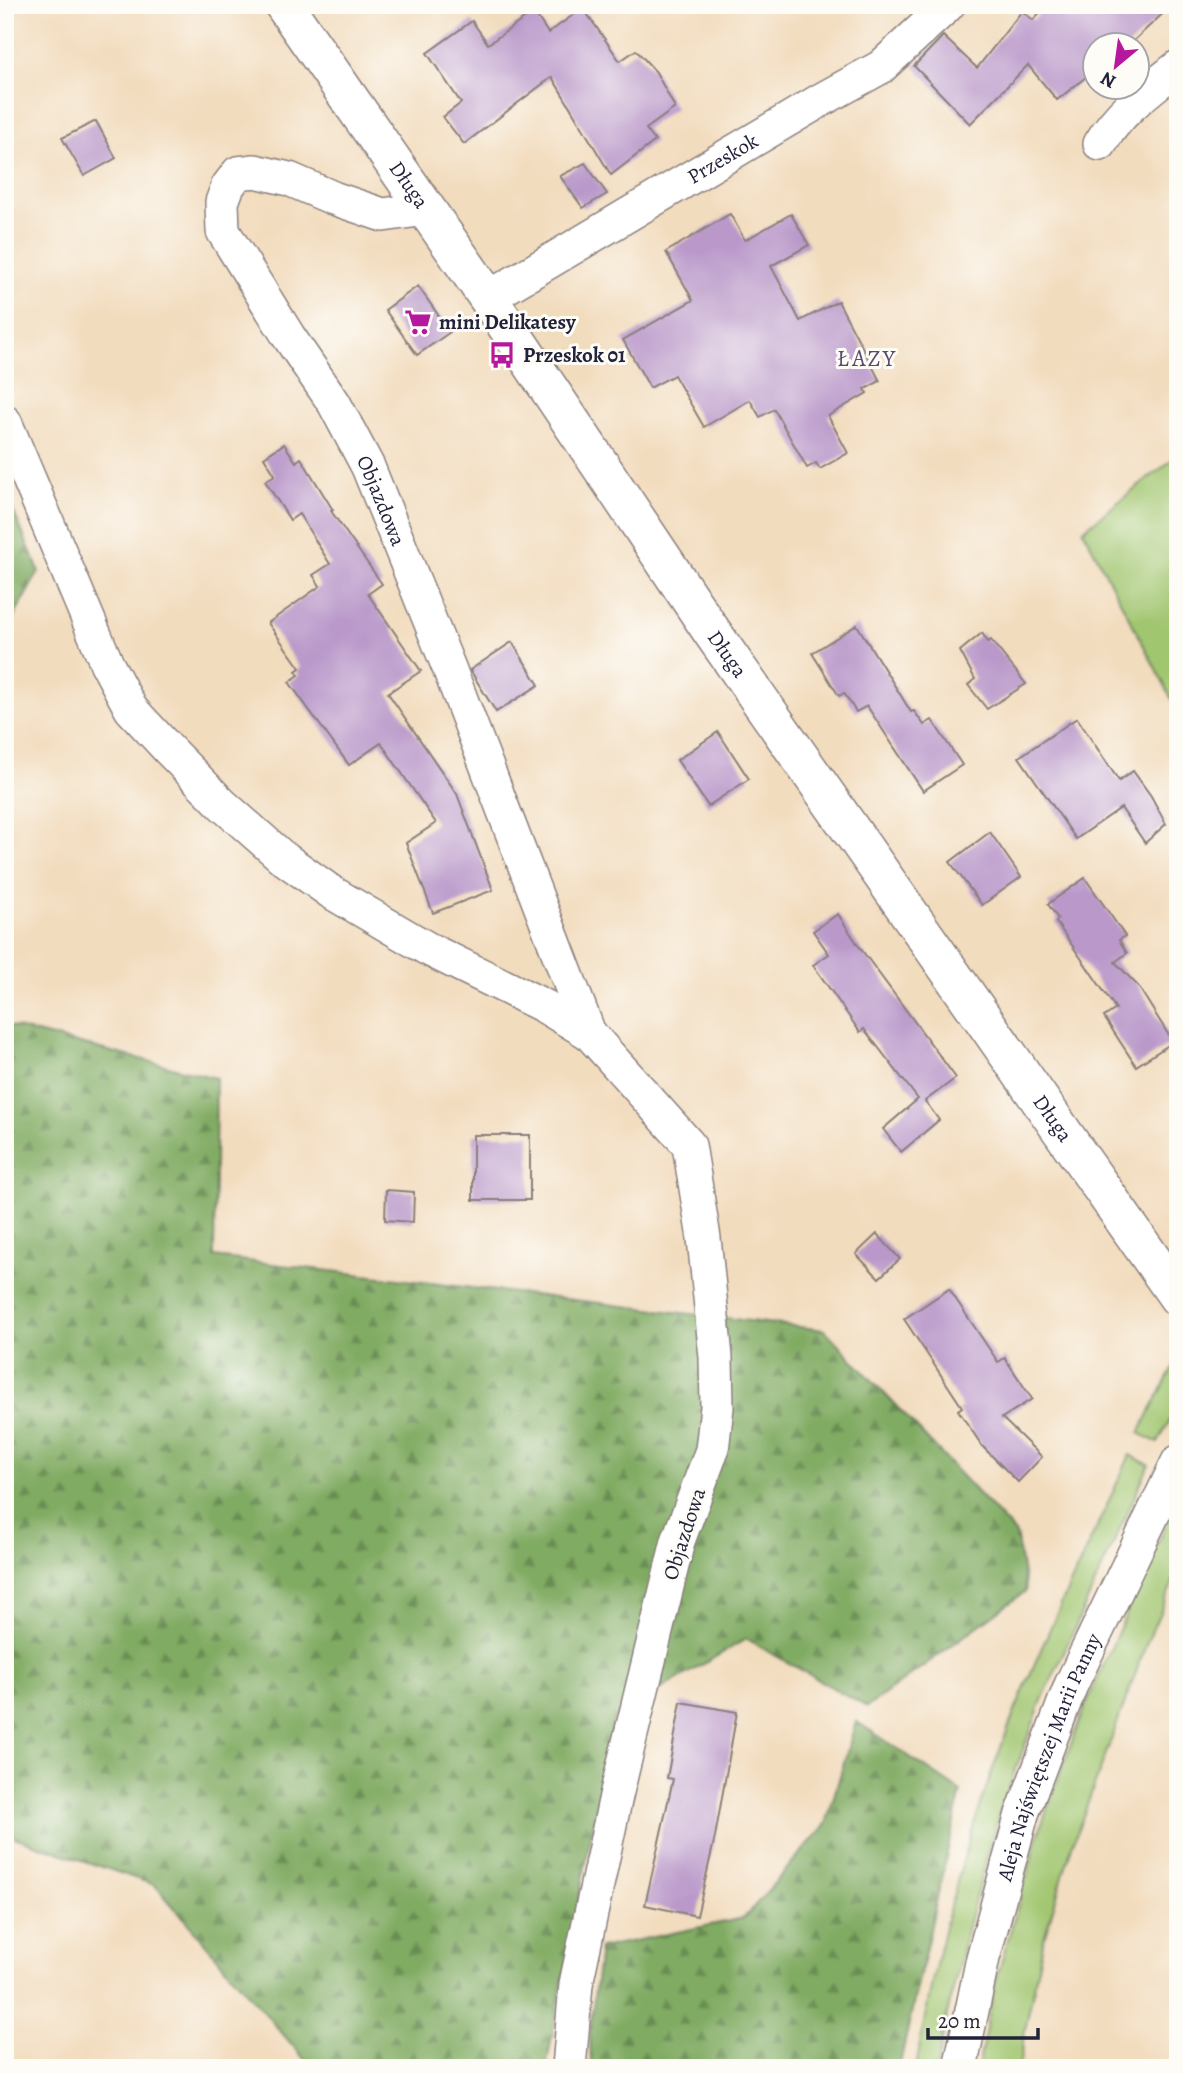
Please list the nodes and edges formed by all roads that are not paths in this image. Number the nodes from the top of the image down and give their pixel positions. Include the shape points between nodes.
1 (284, 5) edge
2 (948, 5) edge
3 (1178, 66) edge
4 (1100, 144) dead end
5 (426, 209) junction
6 (488, 298) junction
7 (5, 422) edge
8 (589, 1033) junction
9 (1178, 1297) edge
10 (1178, 1462) edge
11 (569, 2068) edge
12 (960, 2068) edge

1 - 5 street, Długa
2 - 6 street, Przeskok via 881,67
3 - 4 street via 1123,112
5 - 6 street, Długa
5 - 8 street, Objazdowa via 383,215 255,171 239,173 228,186 222,202 223,231 334,403 368,467
6 - 9 street, Długa via 712,632
7 - 8 street, Objazdowa via 107,664 131,709 170,751 282,857 331,892
8 - 11 street, Objazdowa via 689,1145 704,1238 717,1407 712,1450 678,1541 616,1796 576,1984
10 - 12 street, Aleja Najświętszej Marii Panny via 1071,1685 1022,1814 983,1958

